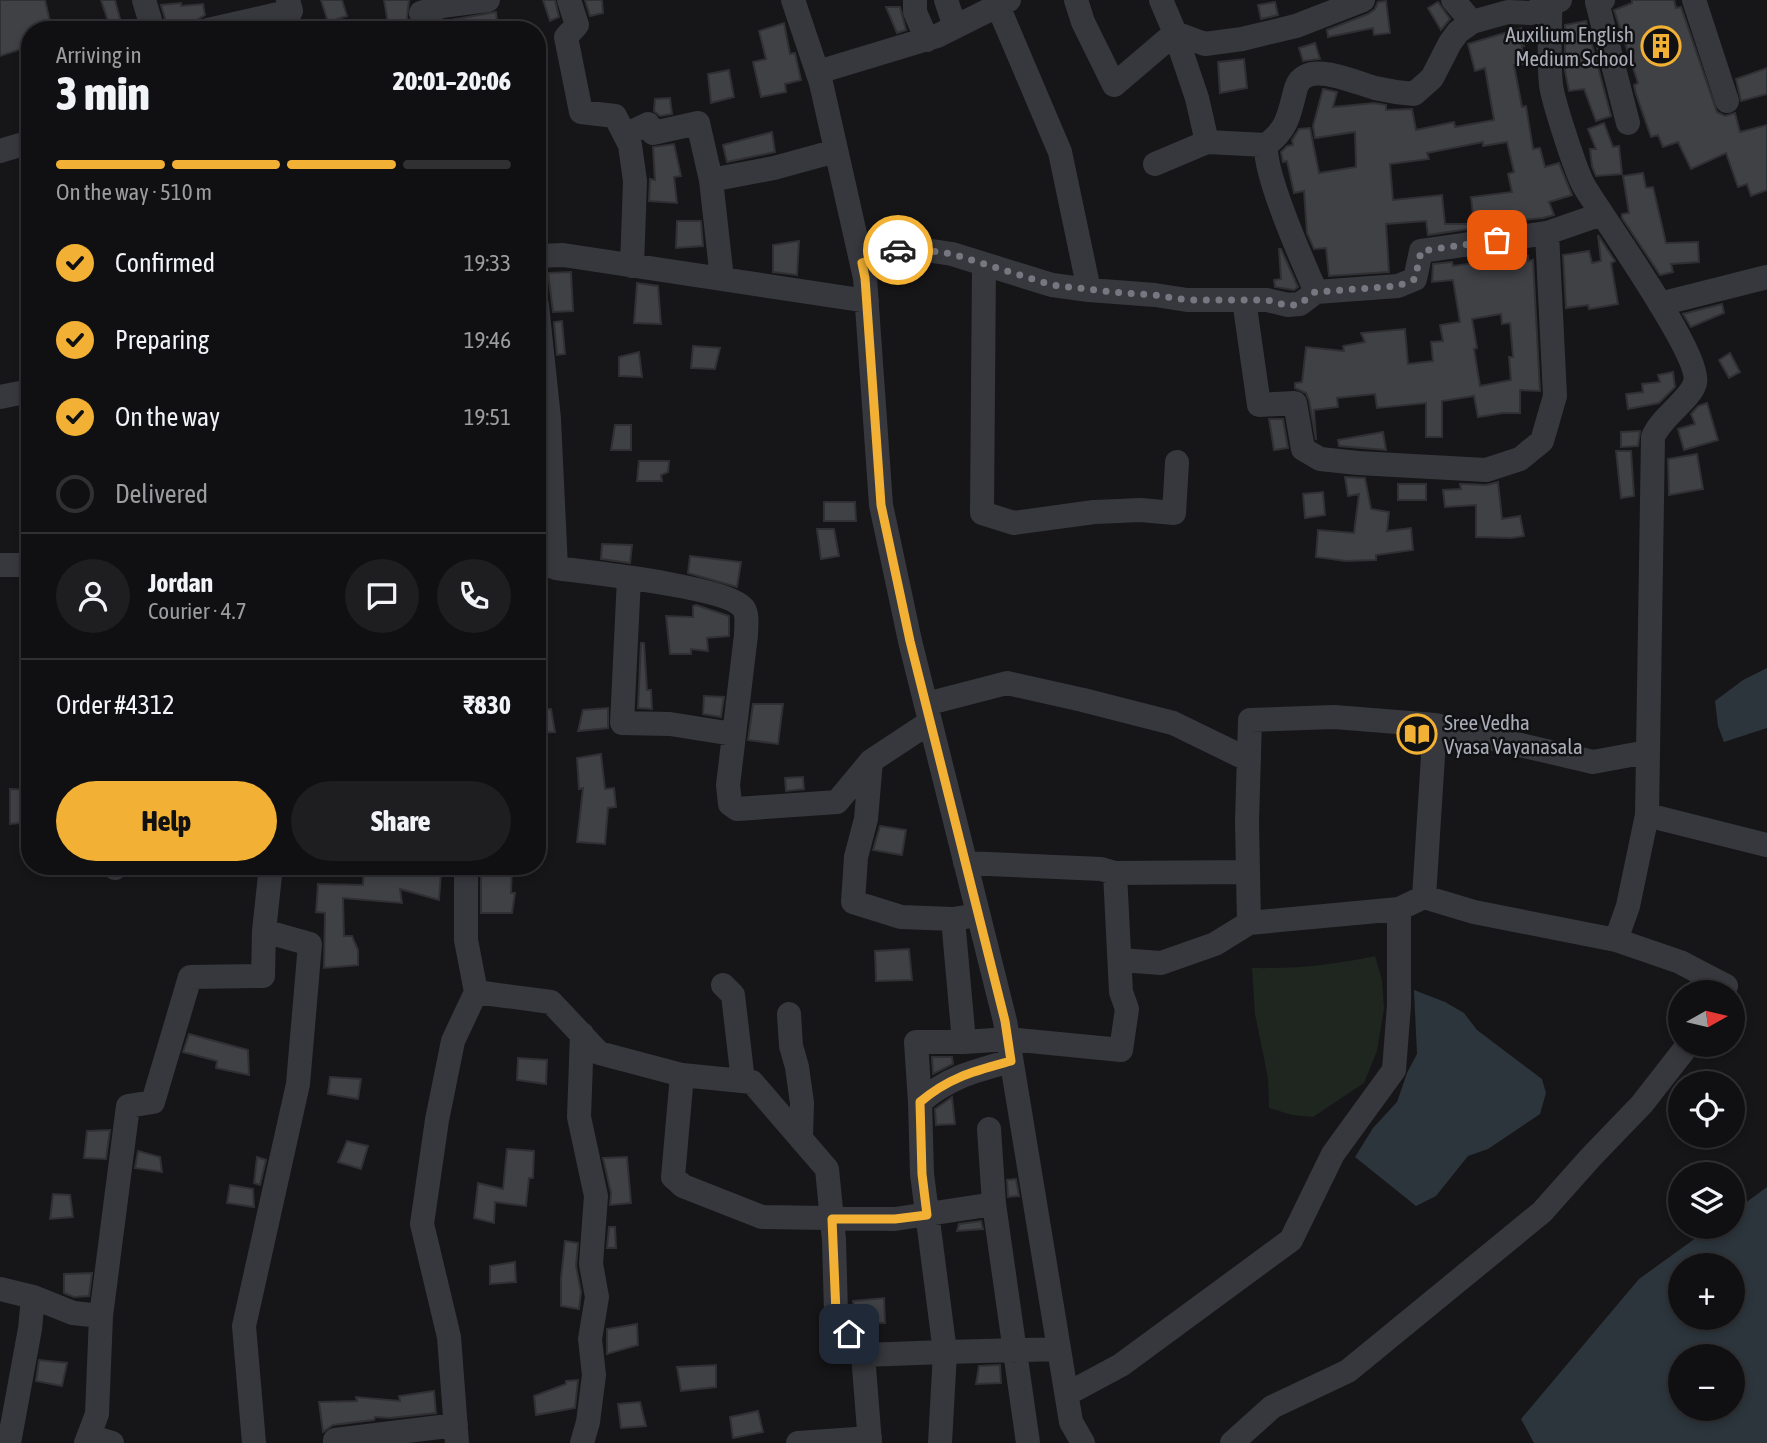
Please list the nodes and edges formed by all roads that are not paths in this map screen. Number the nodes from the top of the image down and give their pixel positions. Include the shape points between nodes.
1 (144, 0) edge
2 (488, 0) edge
3 (569, 0) edge
4 (793, 0) edge
5 (915, 0) edge
6 (946, 0) edge
7 (1076, 0) edge
8 (1161, 0) edge
9 (1363, 0) edge
10 (1453, 0) edge
11 (1603, 0) edge
12 (1694, 0) edge
13 (1553, 1) edge
14 (1003, 3) edge
15 (292, 13) edge
16 (422, 14) edge
17 (150, 21) edge
18 (252, 21) edge
19 (1472, 22) junction
20 (955, 27) junction
21 (1175, 33) junction
22 (927, 40) junction
23 (818, 72) junction
24 (1727, 100) dead end
25 (1628, 123) dead end
26 (625, 135) junction
27 (1207, 142) junction
28 (21, 145) edge
29 (1266, 145) junction
30 (0, 151) edge
31 (836, 151) junction
32 (1155, 164) dead end
33 (711, 180) junction
34 (1602, 214) junction
35 (1547, 233) junction
36 (546, 256) edge
37 (862, 263) junction
38 (984, 264) junction
39 (632, 266) junction
40 (1767, 277) edge
41 (722, 279) junction
42 (1089, 290) junction
43 (1315, 292) junction
44 (1244, 300) junction
45 (867, 301) junction
46 (1660, 304) junction
47 (546, 390) edge
48 (21, 393) edge
49 (0, 397) edge
50 (1178, 462) dead end
51 (547, 564) edge
52 (0, 565) edge
53 (21, 565) edge
54 (629, 578) junction
55 (928, 713) junction
56 (1435, 724) junction
57 (733, 734) junction
58 (1647, 752) junction
59 (1249, 760) junction
60 (871, 761) junction
61 (1647, 815) junction
62 (1767, 845) edge
63 (965, 863) junction
64 (1248, 872) junction
65 (1115, 873) junction
66 (270, 875) edge
67 (466, 875) edge
68 (1424, 897) junction
69 (1399, 909) junction
70 (978, 915) junction
71 (953, 919) junction
72 (1249, 923) junction
73 (264, 931) junction
74 (1616, 940) junction
75 (1120, 960) junction
76 (1714, 980) edge
77 (723, 985) dead end
78 (476, 992) junction
79 (789, 1014) dead end
80 (582, 1034) junction
81 (964, 1042) junction
82 (1009, 1050) junction
83 (1679, 1057) edge
84 (682, 1075) junction
85 (743, 1081) junction
86 (920, 1102) junction
87 (989, 1129) dead end
88 (801, 1138) junction
89 (994, 1204) junction
90 (927, 1215) junction
91 (832, 1219) junction
92 (0, 1289) edge
93 (33, 1297) junction
94 (101, 1316) junction
95 (1059, 1349) junction
96 (1015, 1350) junction
97 (945, 1352) junction
98 (863, 1355) junction
99 (1067, 1394) junction
100 (457, 1434) edge
101 (1073, 1436) edge
102 (87, 1439) edge
103 (369, 1439) edge
104 (870, 1440) edge
105 (9, 1443) edge
106 (112, 1443) edge
107 (254, 1443) edge
108 (335, 1443) edge
109 (582, 1443) edge
110 (798, 1443) edge
111 (940, 1443) edge
112 (1028, 1443) edge
113 (1232, 1443) edge

1 - 17 street
2 - 16 street via 442,6
3 - 26 street via 577,25 566,37 581,112 615,116
4 - 23 street
5 - 22 street
6 - 20 street
7 - 21 street via 1114,85
8 - 21 street
9 - 21 street via 1296,26 1242,39 1205,44
10 - 19 street
11 - 25 street via 1597,2
12 - 24 street
13 - 19 street via 1531,13 1508,12
13 - 34 street via 1551,87 1582,183
14 - 20 street
14 - 42 street via 1060,152
15 - 18 street
19 - 29 street via 1458,32 1432,78 1414,94 1334,75 1305,76 1297,85 1290,117
20 - 22 street
21 - 27 street
22 - 23 street
23 - 31 street
26 - 33 street via 648,124 653,133 698,123
26 - 39 street via 635,181
27 - 29 street
27 - 32 street
28 - 30 street
29 - 43 street via 1277,194
31 - 33 street
31 - 37 street
33 - 41 street
34 - 35 street
34 - 46 street
35 - 43 street via 1421,251 1415,279 1398,286
35 - 44 street via 1555,396 1551,415 1542,441 1520,458 1486,470 1320,459 1303,449 1295,403 1259,405
36 - 39 street
37 - 38 street via 906,247
37 - 45 street
38 - 42 street via 1052,285
38 - 50 street via 982,513 1014,523 1094,512 1174,513
39 - 41 street
40 - 46 street
41 - 45 street
42 - 44 street via 1187,300
43 - 44 street via 1300,304 1288,306
45 - 55 street via 881,505
46 - 58 street via 1690,358 1695,382 1653,437
47 - 51 street
48 - 49 street
51 - 54 street
52 - 53 street
54 - 57 street via 700,590 743,607 746,635
54 - 57 street via 622,723 670,724
55 - 59 street via 1007,683 1173,723
55 - 60 street
55 - 63 street
56 - 58 street via 1592,762
56 - 59 street via 1334,717 1250,720
56 - 68 street
57 - 60 street via 728,785 730,804 737,809 837,803
58 - 61 street
59 - 64 street
60 - 71 street via 853,902 901,917
61 - 62 street
61 - 74 street
63 - 65 street
63 - 70 street
64 - 65 street
64 - 72 street
65 - 75 street
66 - 73 street
67 - 78 street via 467,940
68 - 69 street
68 - 74 street via 1474,912
69 - 72 street
69 - 99 street via 1394,1070 1333,1154 1291,1240 1121,1365
70 - 71 street
70 - 82 street
71 - 81 street
72 - 75 street via 1215,944 1161,963
73 - 94 street via 263,976 190,977 153,1102 128,1106
73 - 107 street via 310,944 298,1084 244,1326
74 - 76 street via 1680,962
75 - 82 street via 1121,992 1127,1009 1121,1050
77 - 85 street via 733,995
78 - 80 street via 551,1002
78 - 100 street via 453,1041 422,1224 449,1337
79 - 88 street via 802,1103
80 - 84 street via 599,1053
80 - 109 street via 579,1117 596,1196 591,1264 597,1297 590,1339 594,1375
81 - 82 street
81 - 86 street via 916,1042
82 - 86 street via 937,1087
82 - 95 street
83 - 113 street via 1642,1104 1542,1212 1348,1371 1272,1407
84 - 85 street
84 - 91 street via 673,1177 683,1186 762,1217
85 - 88 street via 752,1082
86 - 90 street
87 - 89 street
88 - 91 street via 828,1169
89 - 90 street
89 - 96 street
90 - 91 street
90 - 97 street
91 - 98 street via 836,1313
92 - 93 street
93 - 94 street via 73,1313
93 - 105 street
94 - 102 street via 97,1414
95 - 96 street
95 - 99 street
96 - 97 street
96 - 112 street
97 - 98 street
97 - 111 street
98 - 104 street
99 - 101 street
100 - 103 street
102 - 106 street
103 - 108 street
104 - 110 street

